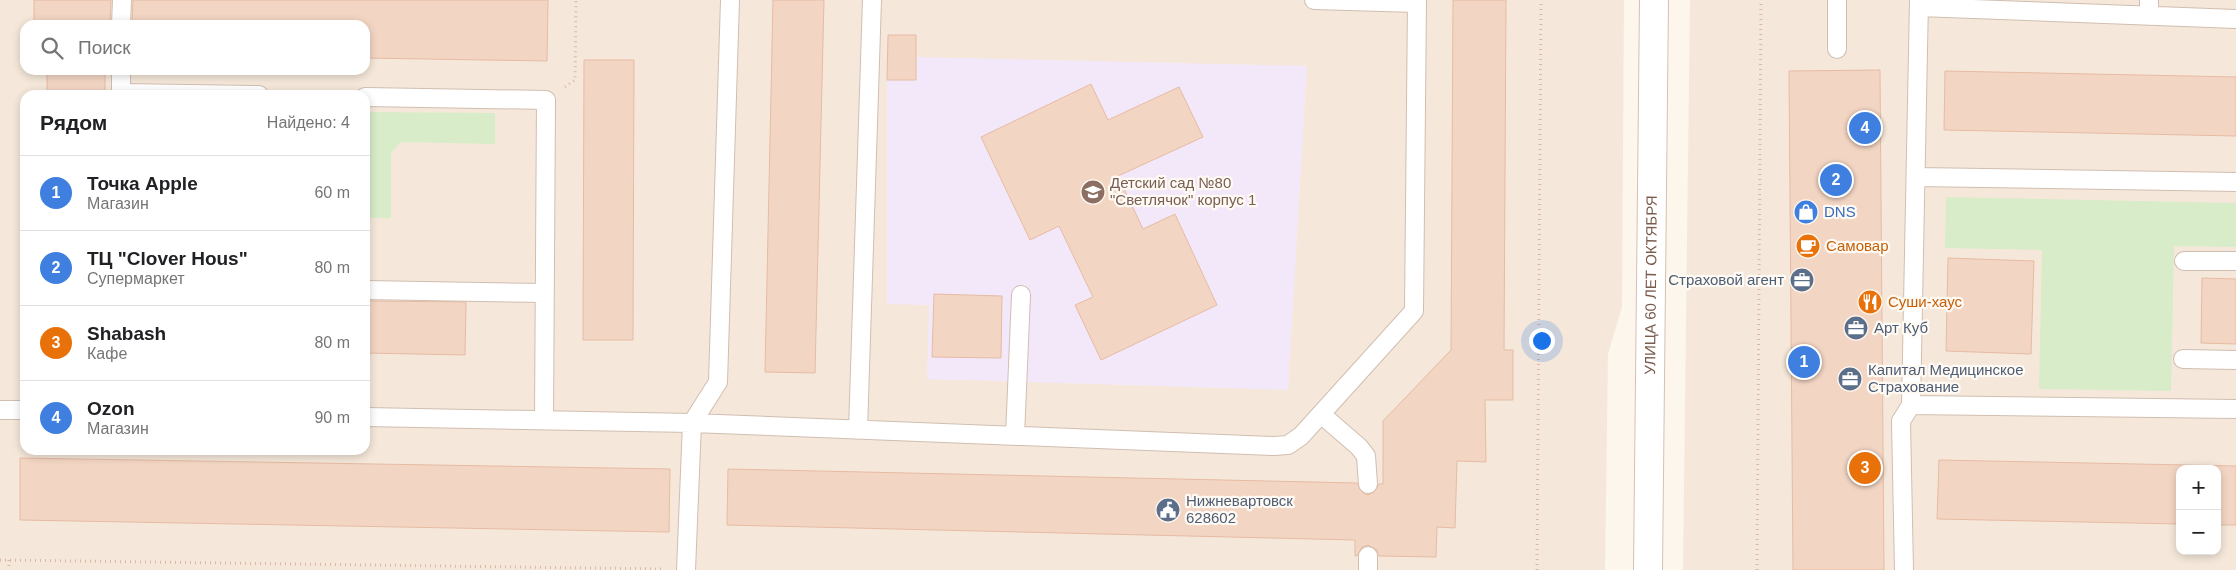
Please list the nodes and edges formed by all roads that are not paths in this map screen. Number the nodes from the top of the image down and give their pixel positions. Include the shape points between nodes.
1 (122, 0) edge
2 (730, 0) edge
3 (872, 0) edge
4 (1314, 0) edge
5 (1654, 0) edge
6 (1837, 0) edge
7 (1417, 2) edge
8 (1919, 4) edge
9 (2149, 8) edge
10 (2236, 19) edge
11 (121, 20) edge
12 (1837, 49) dead end
13 (121, 75) edge
14 (121, 90) edge
15 (370, 97) edge
16 (1917, 177) junction
17 (2236, 182) edge
18 (2184, 261) dead end
19 (2236, 262) edge
20 (370, 290) edge
21 (545, 293) junction
22 (1021, 295) dead end
23 (2183, 359) dead end
24 (2236, 360) edge
25 (1912, 405) junction
26 (2236, 409) edge
27 (0, 410) edge
28 (20, 410) edge
29 (1322, 415) junction
30 (370, 417) edge
31 (544, 420) junction
32 (692, 423) junction
33 (858, 430) junction
34 (1015, 436) junction
35 (1368, 484) dead end
36 (686, 570) edge
37 (1648, 570) edge
38 (1904, 570) edge

1 - 11 lane
2 - 32 lane via 718,382
3 - 33 lane
4 - 7 lane
5 - 37 main road, УЛИЦА 60 ЛЕТ ОКТЯБРЯ
6 - 12 lane
7 - 29 lane via 1414,311
8 - 9 lane
8 - 16 lane
9 - 10 lane
13 - 14 lane
15 - 21 lane via 546,100
16 - 17 lane
16 - 25 lane
18 - 19 lane
20 - 21 lane
21 - 31 lane
22 - 34 lane
23 - 24 lane
25 - 26 lane
25 - 38 lane via 1901,421
27 - 28 lane
29 - 34 lane via 1288,445 1274,446
29 - 35 lane via 1366,456
30 - 31 lane
31 - 32 lane
32 - 33 lane
32 - 36 lane
33 - 34 lane

